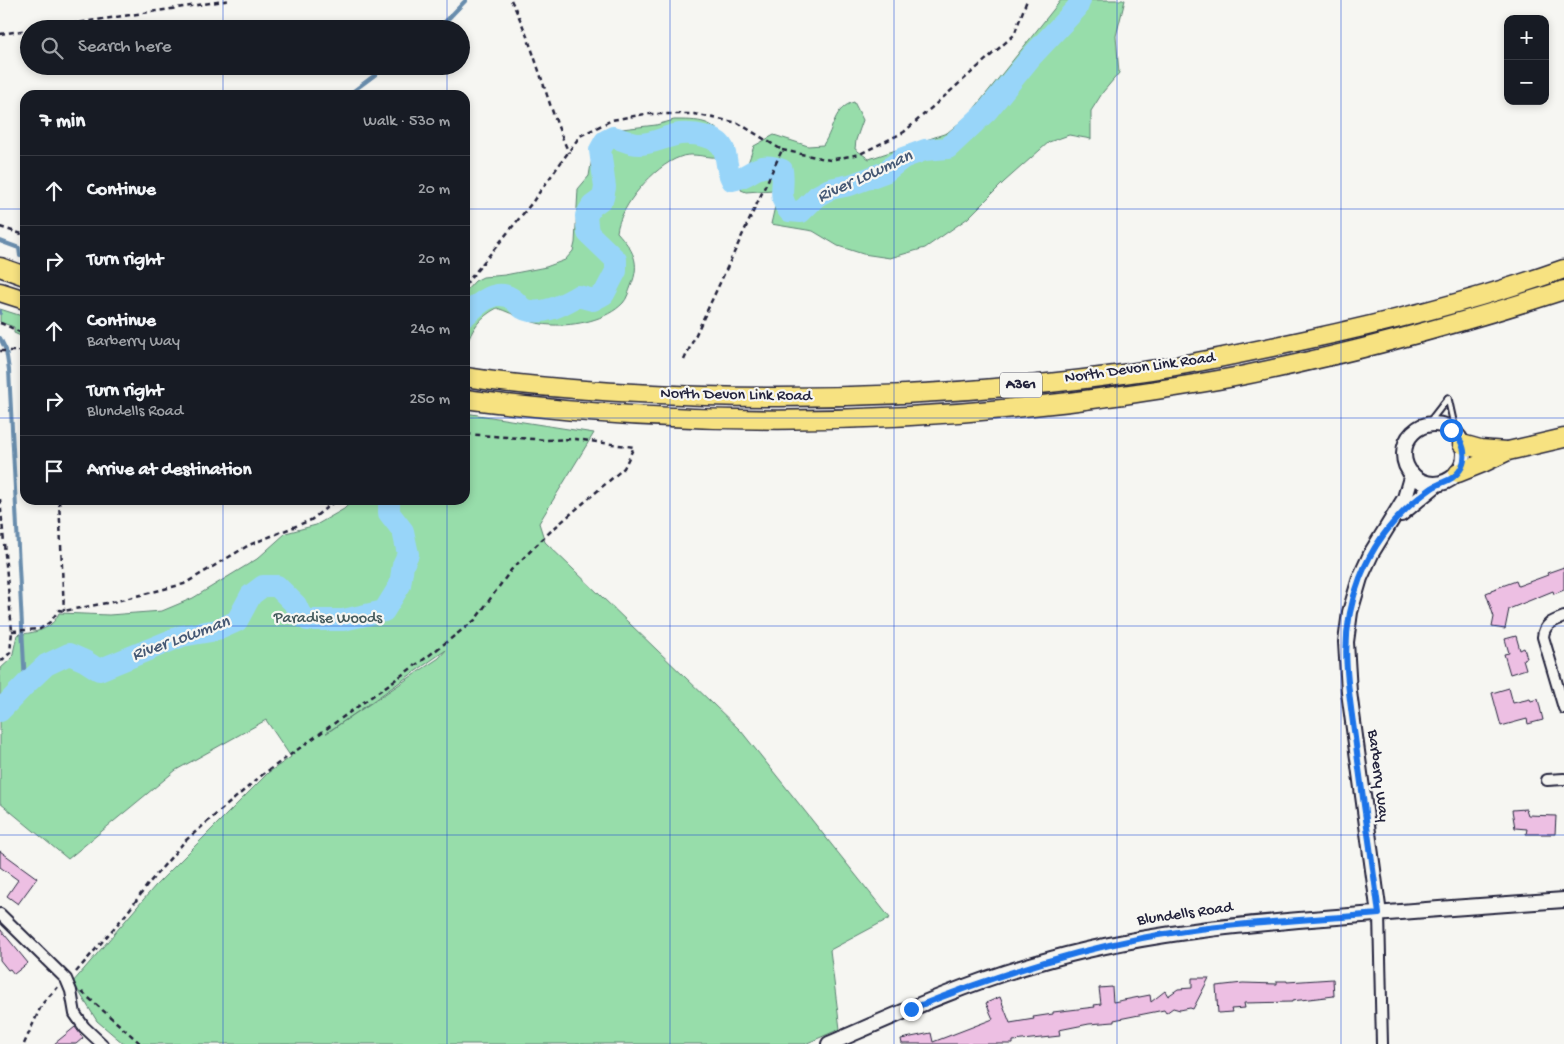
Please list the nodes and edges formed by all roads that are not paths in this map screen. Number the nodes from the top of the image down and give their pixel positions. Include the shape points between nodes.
1 (0, 267) edge
2 (1564, 269) edge
3 (20, 274) edge
4 (1564, 290) edge
5 (0, 292) edge
6 (1564, 297) edge
7 (20, 298) edge
8 (1504, 309) junction
9 (470, 378) edge
10 (470, 400) edge
11 (1427, 426) junction
12 (1564, 438) edge
13 (1459, 439) junction
14 (1508, 451) junction
15 (1458, 473) junction
16 (1412, 474) junction
17 (1437, 484) junction
18 (1391, 523) junction
19 (1564, 616) edge
20 (1564, 708) edge
21 (1564, 779) edge
22 (1547, 780) dead end
23 (1564, 900) edge
24 (0, 914) edge
25 (1379, 914) junction
26 (100, 1043) edge
27 (829, 1044) edge
28 (1382, 1044) edge

1 - 3 highway
2 - 9 highway, North Devon Link Road / A361 via 1442,308 1253,351 1151,370 980,389 751,397 633,394
4 - 8 highway, North Devon Link Road / A361
5 - 7 highway
6 - 8 highway, A361
8 - 10 highway, North Devon Link Road / A361 via 1336,356 1242,376 981,412 751,420 632,416
11 - 13 street via 1443,426
11 - 13 lane via 1448,398
11 - 16 street via 1414,433 1406,446 1405,461
12 - 14 highway
13 - 14 highway via 1480,449
13 - 15 street via 1464,459
14 - 15 highway
15 - 17 street
16 - 17 street via 1425,483
16 - 18 street, Barberry Way via 1407,494
17 - 18 street, Barberry Way
18 - 25 street, Barberry Way via 1360,578 1350,612 1345,654
19 - 20 street via 1546,626 1543,638
21 - 22 street
23 - 25 street, Blundells Road
24 - 26 street via 66,979 75,1014
25 - 27 street, Blundells Road via 1192,930 1034,963 988,978
25 - 28 street, Barberry Way

